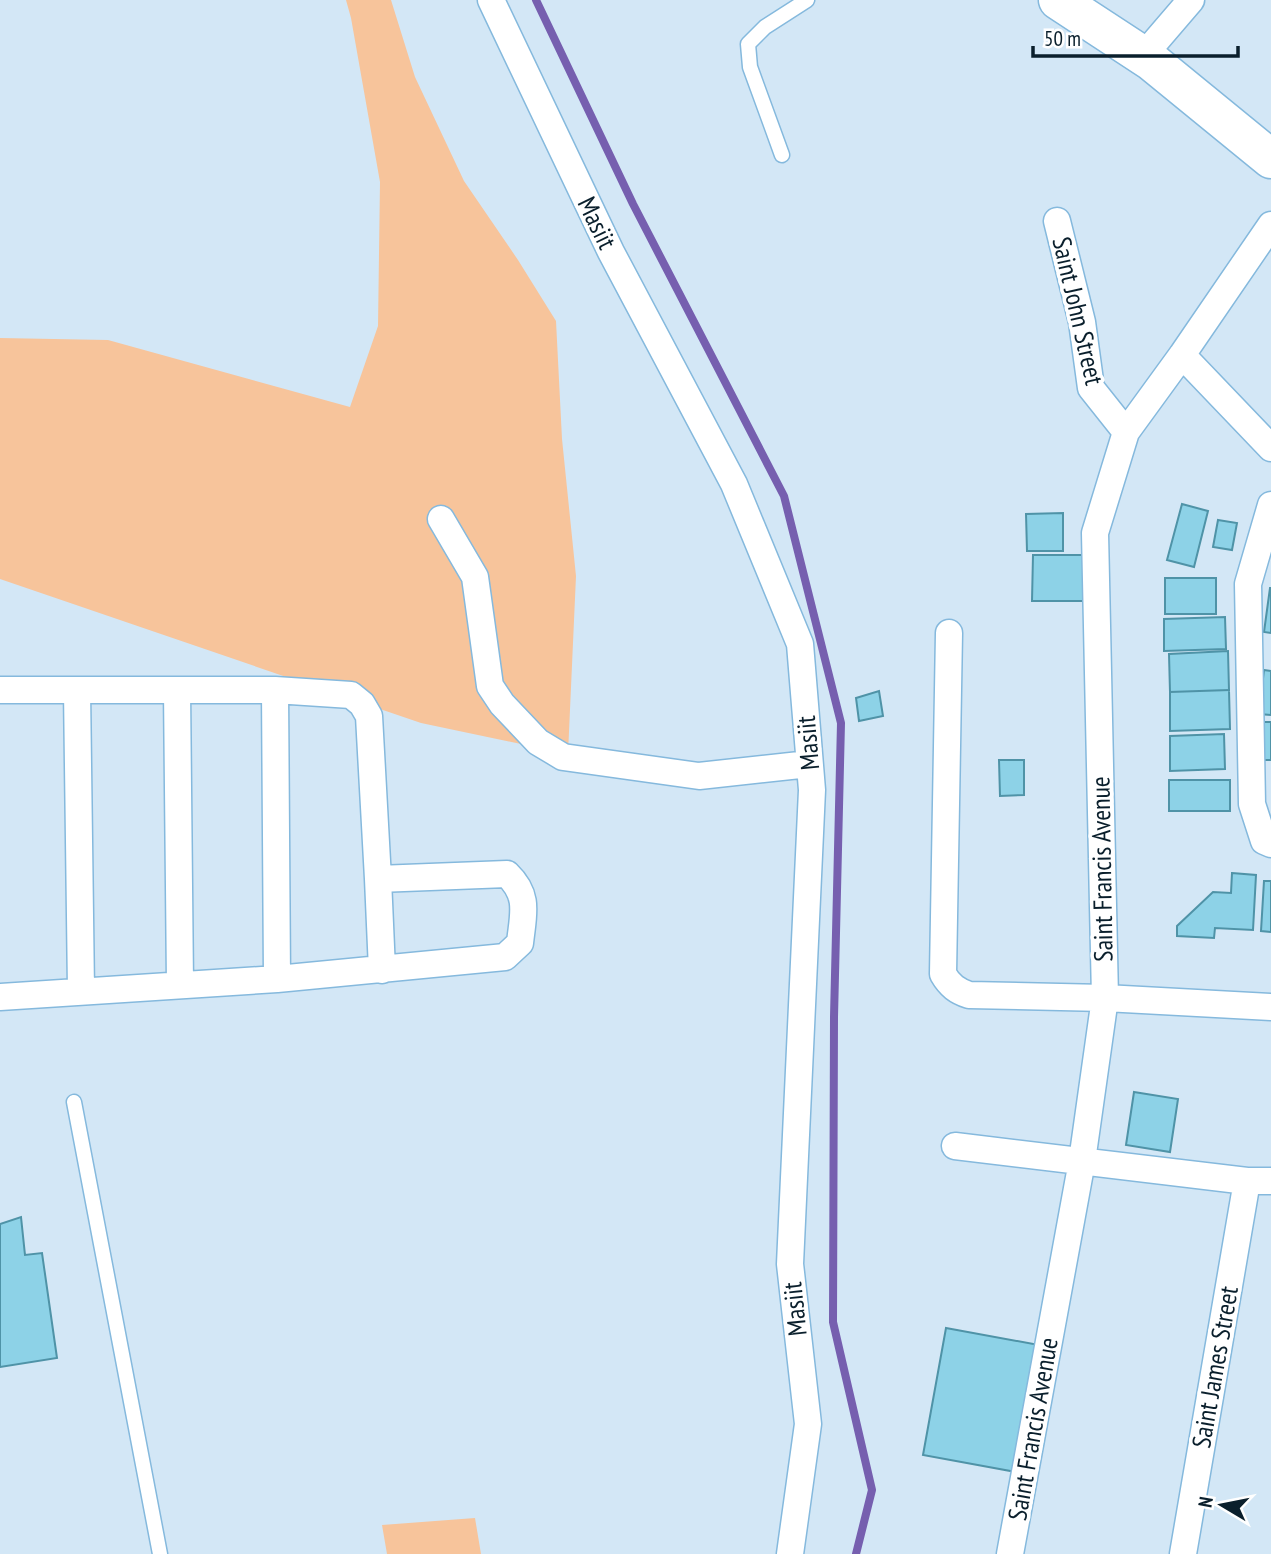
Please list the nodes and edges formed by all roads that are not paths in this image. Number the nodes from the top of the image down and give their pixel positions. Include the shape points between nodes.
1 (491, 0) edge
2 (807, 0) edge
3 (1058, 0) edge
4 (1191, 0) edge
5 (1143, 56) junction
6 (782, 155) dead end
7 (1271, 159) edge
8 (1057, 221) dead end
9 (1271, 225) edge
10 (1182, 355) junction
11 (1126, 432) junction
12 (1271, 448) edge
13 (1271, 505) edge
14 (441, 519) dead end
15 (949, 633) dead end
16 (0, 690) edge
17 (77, 690) junction
18 (177, 690) junction
19 (275, 690) junction
20 (809, 764) junction
21 (1271, 844) edge
22 (378, 879) junction
23 (382, 970) junction
24 (277, 979) junction
25 (180, 985) junction
26 (81, 991) junction
27 (0, 998) edge
28 (1105, 998) junction
29 (1271, 1007) edge
30 (75, 1102) dead end
31 (955, 1146) dead end
32 (1082, 1161) junction
33 (1259, 1181) edge
34 (160, 1554) edge
35 (790, 1554) edge
36 (1010, 1554) edge
37 (1183, 1554) edge

1 - 20 street, Masiit via 611,252 734,484 800,644
2 - 6 lane via 748,44 750,67
3 - 5 main road
4 - 5 street
5 - 7 main road
8 - 11 street, Saint John Street via 1082,322 1091,388
9 - 10 street, Saint Francis Avenue
10 - 11 street, Saint Francis Avenue
10 - 12 street
11 - 28 street, Saint Francis Avenue via 1095,533
13 - 21 street via 1248,584 1252,804 1264,841
14 - 20 street via 475,577 490,686 538,742 563,757 699,776
15 - 28 street via 943,974 948,983 969,995
16 - 17 street
17 - 18 street
17 - 26 street
18 - 19 street
18 - 25 street
19 - 22 street via 351,695 369,716
19 - 24 street
20 - 35 street, Masiit via 812,790 790,1264 808,1424
22 - 23 street
22 - 23 street via 507,874 524,899 520,943 505,957
23 - 24 street
24 - 25 street
25 - 26 street
26 - 27 street
28 - 29 street
28 - 32 street, Saint Francis Avenue
30 - 34 lane
31 - 32 street
32 - 33 street
32 - 36 street, Saint Francis Avenue
33 - 37 street, Saint James Street

